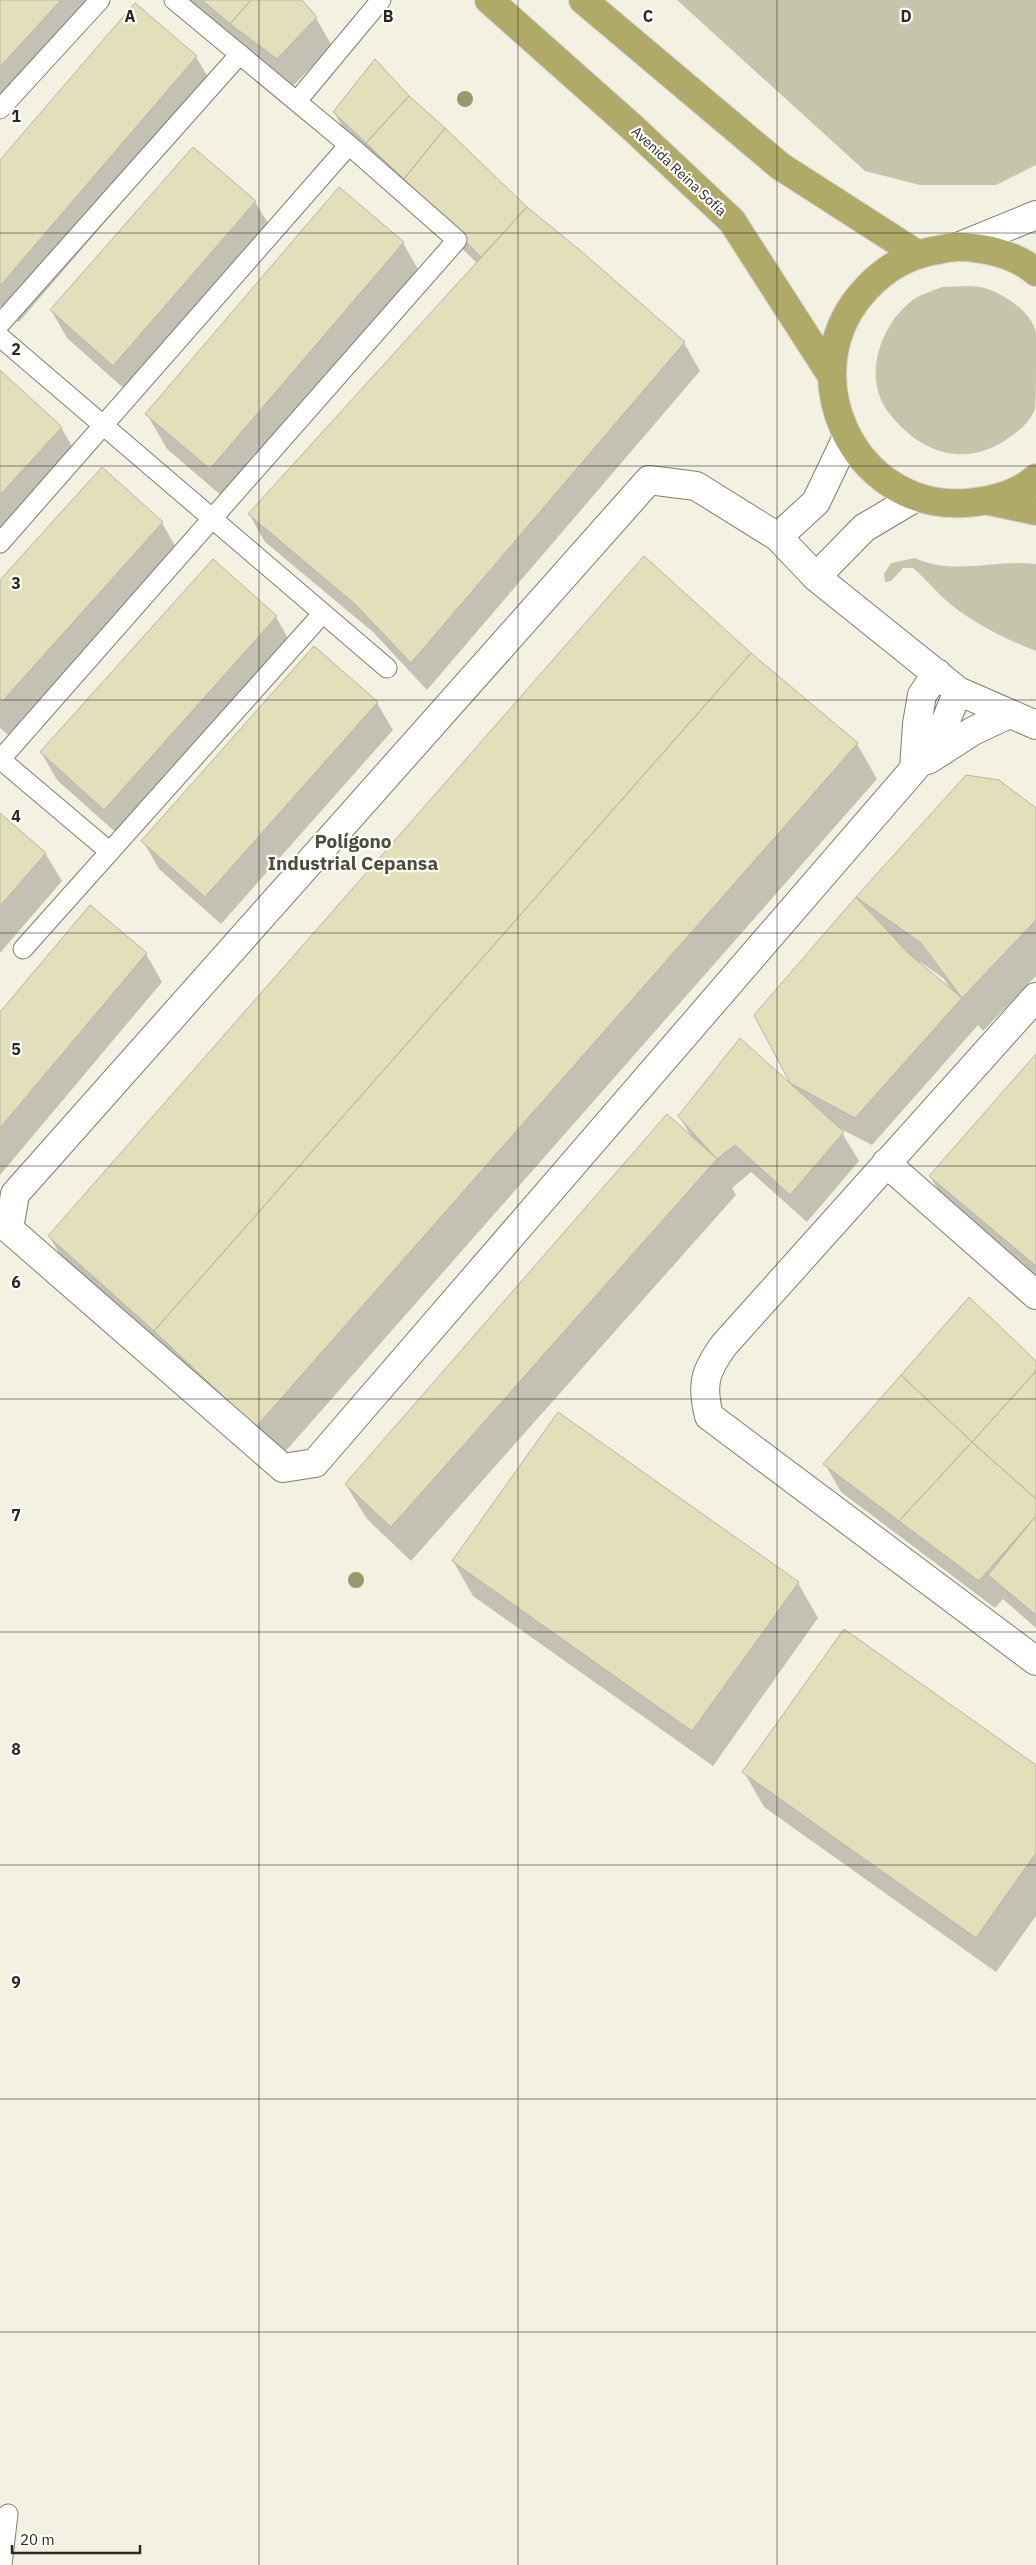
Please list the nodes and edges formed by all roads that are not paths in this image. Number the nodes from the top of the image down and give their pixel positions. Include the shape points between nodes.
1 (100, 0) edge
2 (174, 0) edge
3 (381, 0) edge
4 (488, 0) edge
5 (583, 0) edge
6 (240, 54) junction
7 (297, 101) junction
8 (0, 110) edge
9 (349, 145) junction
10 (1036, 215) edge
11 (958, 247) junction
12 (917, 254) junction
13 (1036, 272) edge
14 (0, 324) edge
15 (0, 338) edge
16 (831, 375) junction
17 (103, 426) junction
18 (847, 437) junction
19 (1036, 478) edge
20 (916, 496) junction
21 (989, 501) junction
22 (1036, 511) edge
23 (212, 519) junction
24 (778, 538) junction
25 (0, 543) edge
26 (816, 576) junction
27 (323, 613) junction
28 (387, 668) dead end
29 (937, 673) junction
30 (958, 690) junction
31 (1009, 714) junction
32 (1036, 725) edge
33 (0, 760) edge
34 (914, 768) junction
35 (110, 852) junction
36 (23, 949) dead end
37 (1036, 997) edge
38 (886, 1163) junction
39 (1036, 1295) edge
40 (1036, 1660) edge
41 (8, 2514) dead end
42 (2, 2565) edge

1 - 8 lane
2 - 6 lane
3 - 7 lane
4 - 16 highway, Avenida Reina Sofía via 732,221
5 - 12 highway via 780,166
6 - 7 lane
6 - 14 lane
7 - 9 lane
9 - 17 lane
9 - 23 lane via 457,240
10 - 11 street
11 - 12 highway
11 - 13 highway via 997,252
12 - 16 highway via 882,273 854,301 837,336
15 - 17 lane
16 - 18 highway via 835,407
17 - 23 lane
17 - 25 lane
18 - 20 highway via 865,462 889,482
18 - 24 street via 816,502
19 - 21 highway via 1028,486
20 - 21 highway via 952,504
20 - 26 street via 864,528
21 - 22 highway
23 - 27 lane
23 - 33 lane
24 - 26 street
24 - 34 street via 696,486 649,480 15,1194 9,1229 283,1468 315,1464
26 - 29 street
27 - 28 lane
27 - 35 lane
29 - 30 street
29 - 34 street via 922,695
30 - 31 street
30 - 34 street via 938,740
31 - 32 street
31 - 34 street via 973,731
33 - 35 lane
35 - 36 lane
37 - 38 street
38 - 39 street
38 - 40 street via 708,1366 704,1393 709,1416
41 - 42 lane

